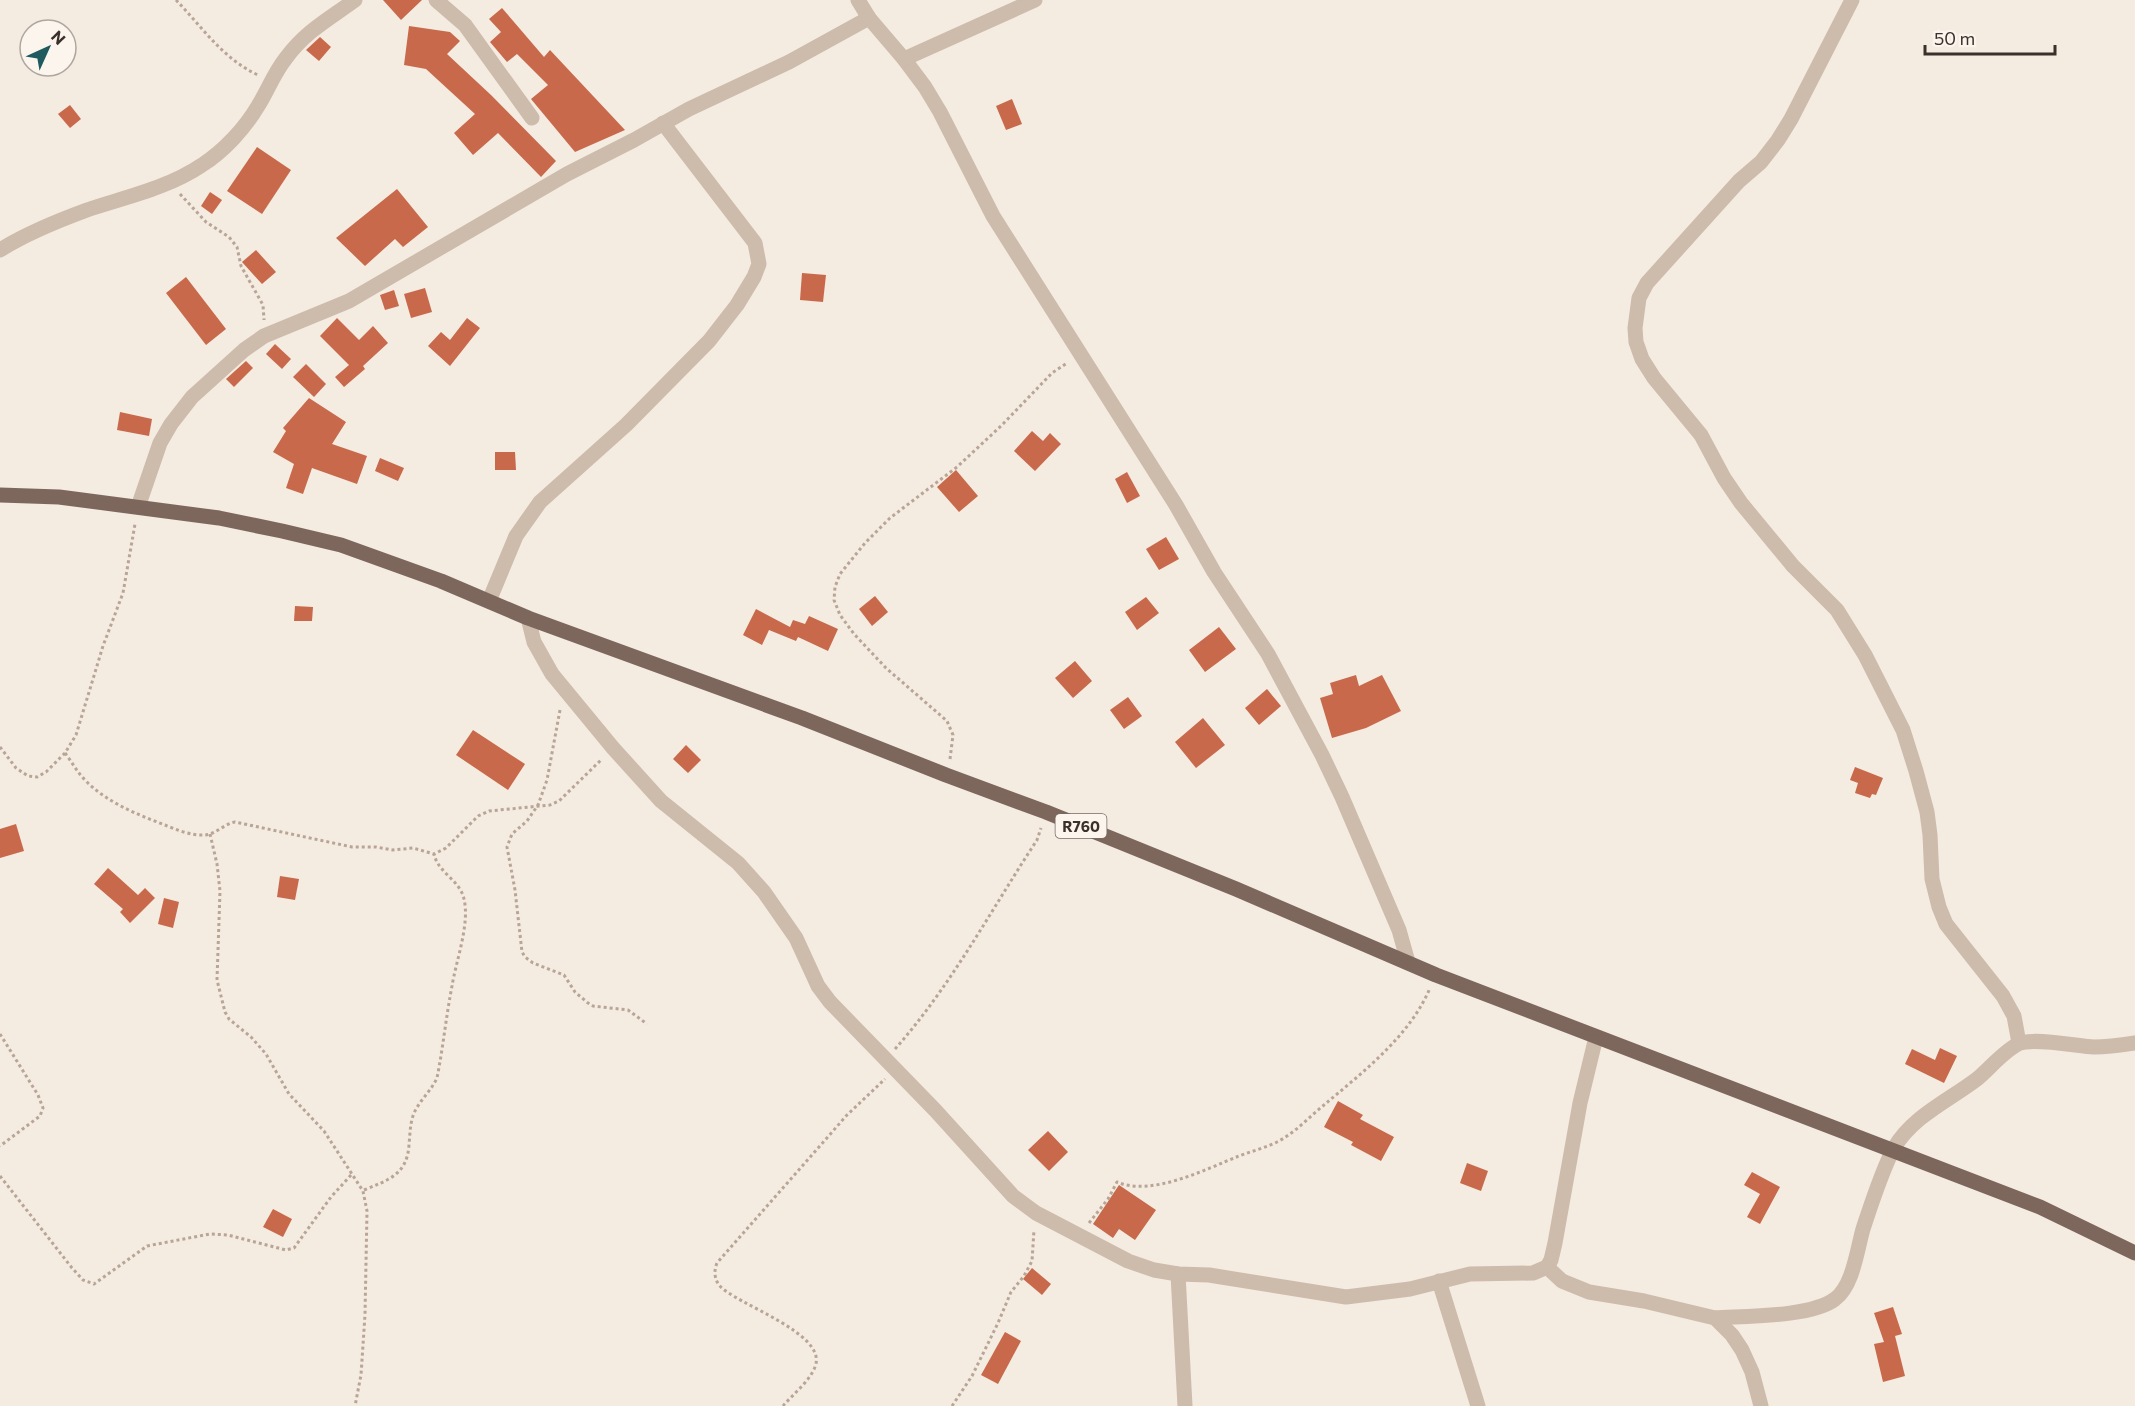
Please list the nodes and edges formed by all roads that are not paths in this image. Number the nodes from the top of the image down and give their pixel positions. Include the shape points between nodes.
1 (355, 0) edge
2 (436, 0) edge
3 (858, 0) edge
4 (1035, 0) edge
5 (1852, 0) edge
6 (869, 18) junction
7 (903, 58) junction
8 (532, 118) dead end
9 (663, 123) junction
10 (0, 250) edge
11 (0, 495) edge
12 (138, 507) junction
13 (489, 601) junction
14 (528, 618) junction
15 (1408, 962) junction
16 (1596, 1037) junction
17 (2019, 1043) junction
18 (2135, 1043) edge
19 (1893, 1150) junction
20 (2135, 1253) edge
21 (1547, 1267) junction
22 (1178, 1274) junction
23 (1439, 1281) junction
24 (1715, 1318) junction
25 (1185, 1406) edge
26 (1478, 1406) edge
27 (1761, 1406) edge

1 - 10 street via 309,32 286,58 258,106 231,140 202,165 168,182 41,228
2 - 8 street via 465,25
3 - 6 street
4 - 7 street
5 - 17 street via 1778,140 1647,283 1639,298 1636,342 1653,378 1701,435 1741,503 1836,610 1865,655 1903,730 1916,771 1927,812 1932,879 1939,907 1946,924 2003,996 2013,1016
6 - 7 street
6 - 9 street
7 - 15 street via 940,112 993,216 1285,685 1342,797 1399,930
9 - 12 street via 545,186 349,301 264,336 244,350 192,397 171,424 160,443
9 - 13 street via 755,243 759,264 737,305 700,350 626,425 540,502 516,536
11 - 12 main road, R760 via 59,497
12 - 13 main road, R760 via 219,518 341,545
13 - 14 main road, R760
14 - 15 main road, R760 via 1046,812
14 - 22 street via 534,642 564,691 661,801 738,863 764,892 796,938 818,986 830,1002 1013,1196 1078,1237 1128,1261
15 - 16 main road, R760
16 - 19 main road, R760
16 - 21 street via 1555,1244
17 - 18 street via 2097,1047
17 - 19 street via 1916,1122
19 - 20 main road, R760 via 2040,1207
19 - 24 street via 1842,1293 1823,1306 1803,1310
21 - 23 street via 1523,1275 1479,1273
21 - 24 street via 1562,1281 1589,1292
22 - 23 street via 1209,1275 1346,1297
22 - 25 street
23 - 26 street
24 - 27 street via 1742,1350

